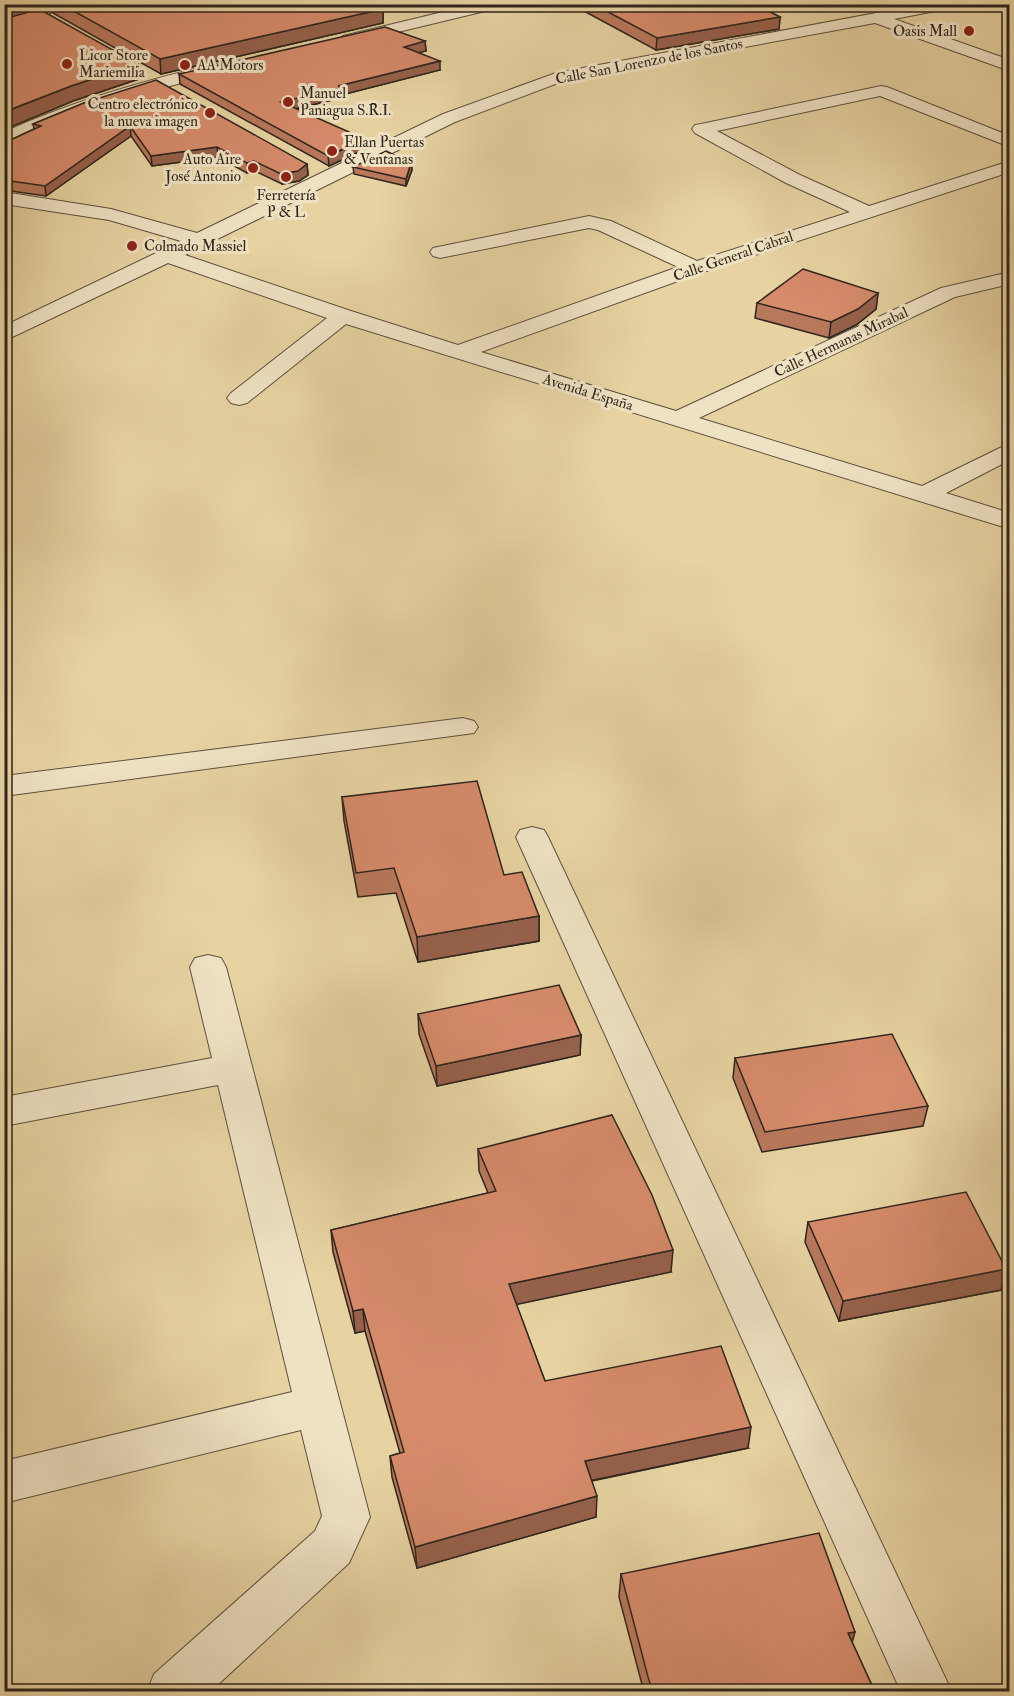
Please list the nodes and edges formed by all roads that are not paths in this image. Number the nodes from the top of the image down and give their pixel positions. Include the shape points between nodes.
1 (21, 4) edge
2 (497, 4) edge
3 (951, 4) edge
4 (45, 10) edge
5 (878, 18) junction
6 (4, 29) edge
7 (327, 43) edge
8 (89, 44) edge
9 (236, 64) edge
10 (1010, 66) edge
11 (137, 71) edge
12 (157, 82) junction
13 (177, 93) edge
14 (4, 139) edge
15 (1010, 142) edge
16 (309, 166) edge
17 (1010, 166) edge
18 (329, 177) junction
19 (4, 198) edge
20 (867, 212) junction
21 (200, 240) junction
22 (440, 252) dead end
23 (169, 256) junction
24 (696, 268) junction
25 (1010, 278) edge
26 (343, 316) junction
27 (4, 335) edge
28 (459, 352) junction
29 (239, 398) dead end
30 (678, 418) junction
31 (1010, 450) edge
32 (923, 495) junction
33 (1010, 521) edge
34 (463, 727) dead end
35 (4, 786) edge
36 (532, 837) dead end
37 (208, 967) dead end
38 (233, 1068) junction
39 (4, 1112) edge
40 (318, 1406) junction
41 (4, 1482) edge
42 (172, 1692) edge
43 (927, 1692) edge

1 - 4 street
2 - 7 street
3 - 5 street, Calle San Lorenzo de los Santos
4 - 6 main road
4 - 8 street
5 - 10 street
5 - 18 street, Calle San Lorenzo de los Santos via 562,76 449,118
9 - 12 street
11 - 12 street
12 - 13 street
12 - 14 street via 47,118
15 - 20 street via 881,91 702,129
16 - 18 street
17 - 20 street, Calle General Cabral
18 - 21 street, Calle San Lorenzo de los Santos
19 - 21 street via 111,216
20 - 24 street, Calle General Cabral
21 - 23 street, Calle San Lorenzo de los Santos
22 - 24 street via 589,222 604,225
23 - 26 street, Avenida España
23 - 27 street, Calle San Lorenzo de los Santos
24 - 28 street, Calle General Cabral
25 - 30 street, Calle Hermanas Mirabal via 948,292
26 - 28 street, Avenida España
26 - 29 street
28 - 30 street, Avenida España
30 - 32 street, Avenida España
31 - 32 street
32 - 33 street, Avenida España
34 - 35 street
36 - 43 street
37 - 38 street
38 - 39 street
38 - 40 street
40 - 41 street
40 - 42 street via 346,1517 332,1547

